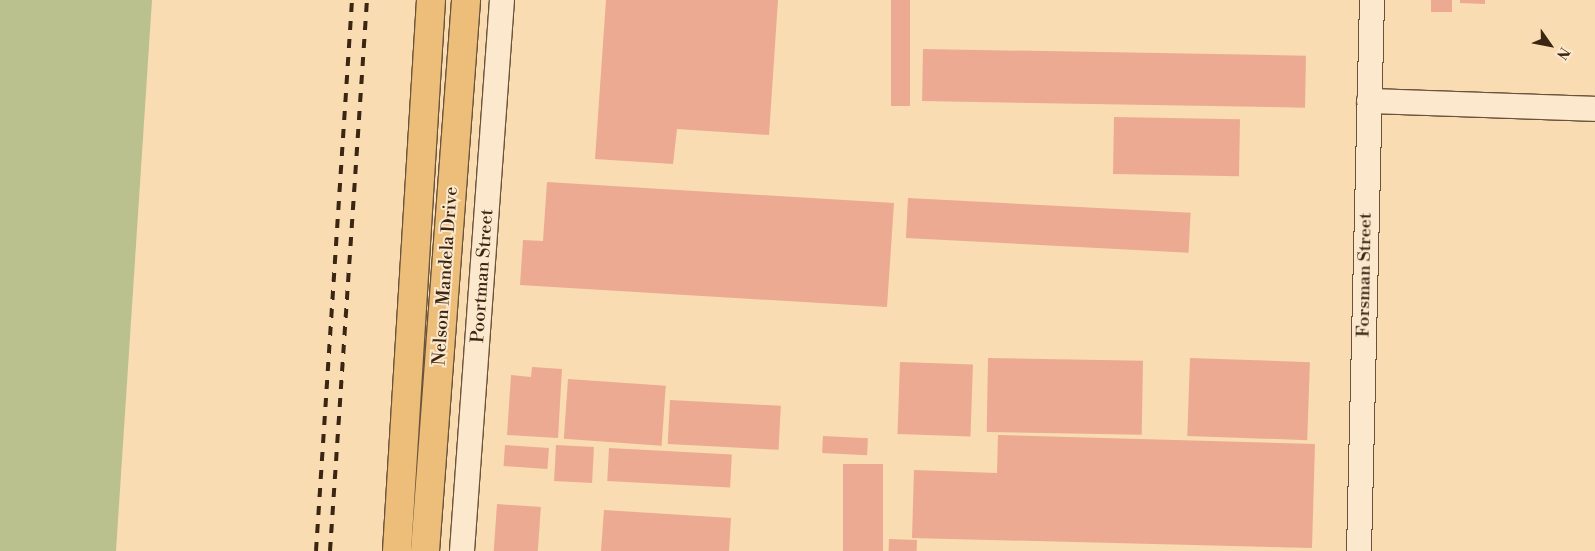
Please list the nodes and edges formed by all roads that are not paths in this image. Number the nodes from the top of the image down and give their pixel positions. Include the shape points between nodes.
1 (431, 0) edge
2 (466, 0) edge
3 (502, 0) edge
4 (1372, 0) edge
5 (1369, 102) junction
6 (1595, 109) edge
7 (397, 551) edge
8 (425, 551) edge
9 (462, 551) edge
10 (1359, 551) edge

1 - 7 highway, Nelson Mandela Drive
2 - 8 highway, Nelson Mandela Drive
3 - 9 street, Poortman Street
4 - 5 street, Forsman Street
5 - 6 street
5 - 10 street, Forsman Street

